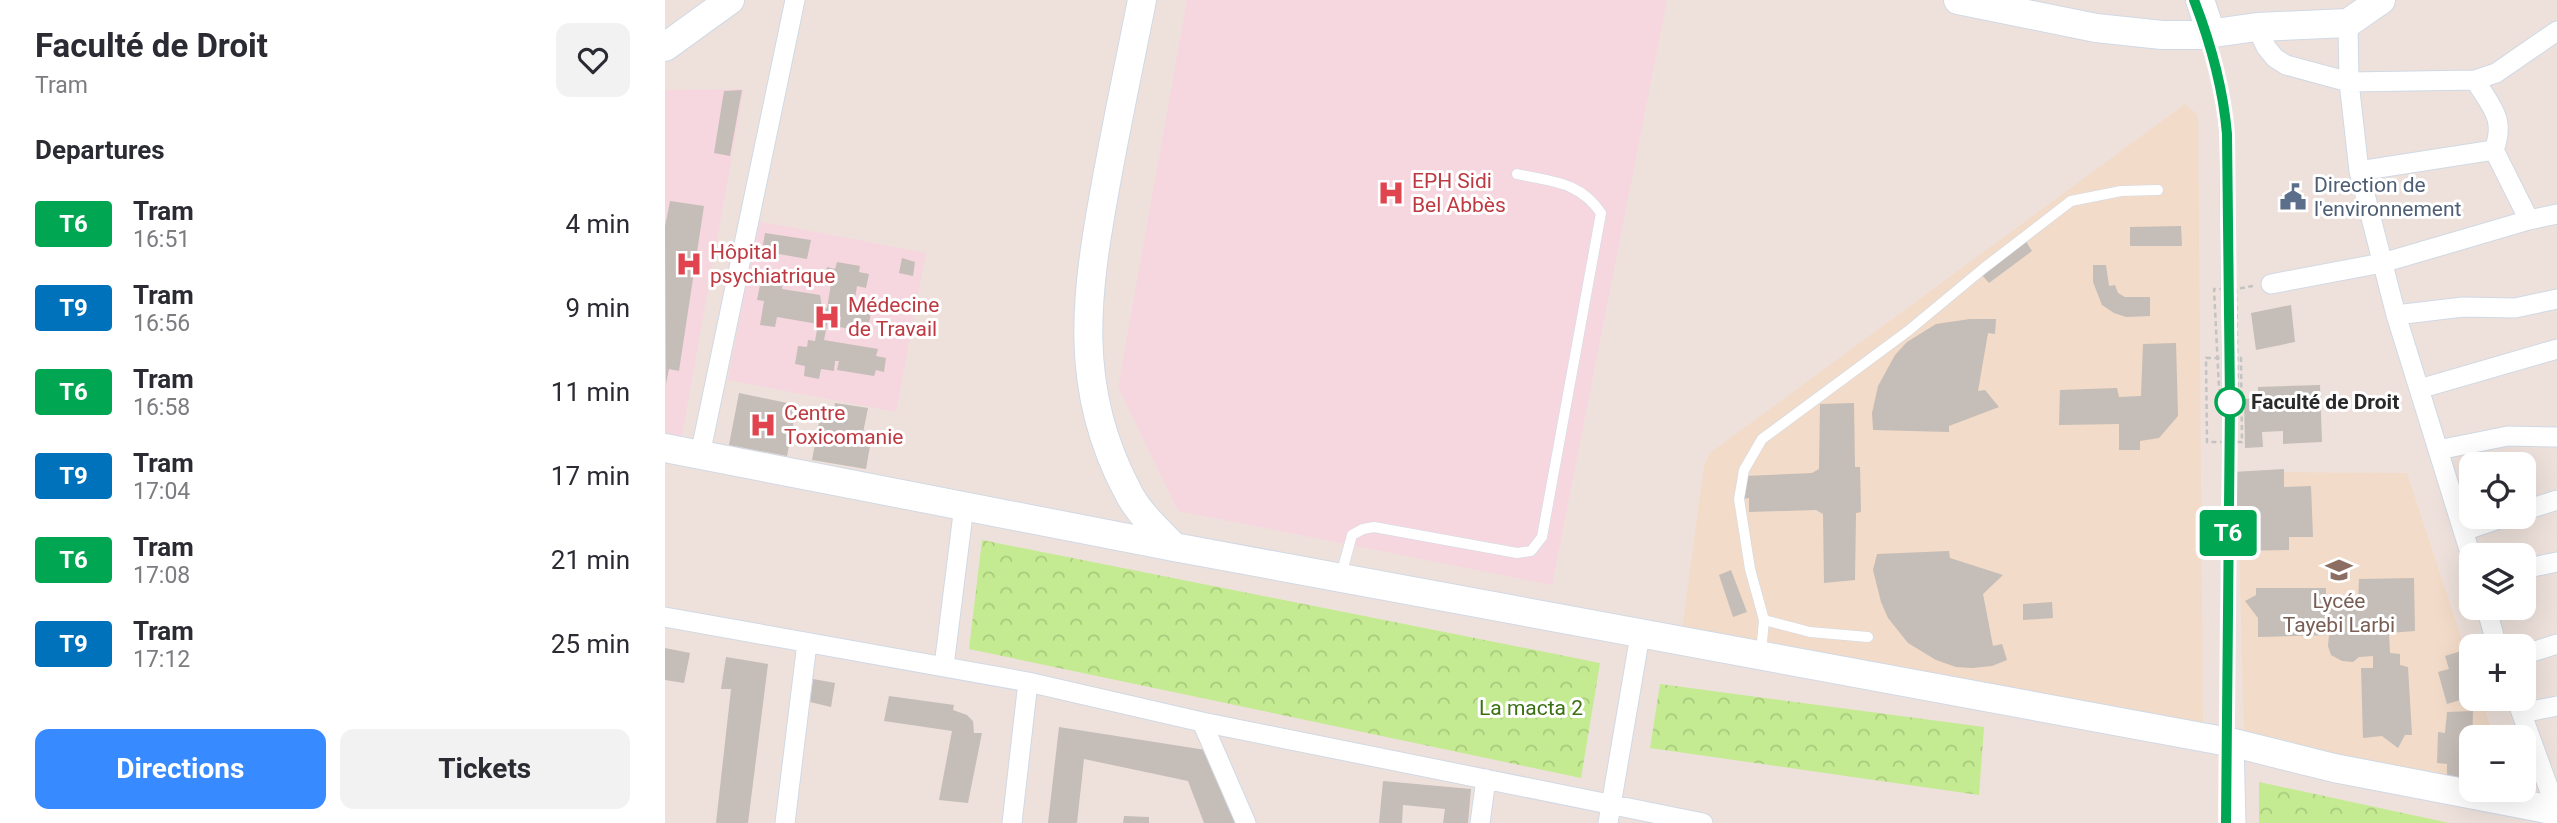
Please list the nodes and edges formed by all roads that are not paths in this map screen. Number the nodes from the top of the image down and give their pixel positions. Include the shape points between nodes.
1 (730, 0) edge
2 (795, 0) edge
3 (1142, 0) edge
4 (1958, 0) edge
5 (2200, 0) edge
6 (2381, 0) edge
7 (2349, 23) junction
8 (2257, 27) junction
9 (2557, 31) edge
10 (2211, 33) junction
11 (665, 47) edge
12 (2475, 80) junction
13 (2349, 82) junction
14 (2494, 150) junction
15 (2359, 171) junction
16 (1517, 174) dead end
17 (2158, 190) dead end
18 (2557, 214) edge
19 (2529, 220) junction
20 (2382, 263) junction
21 (2271, 284) road end
22 (2557, 299) edge
23 (2396, 315) junction
24 (2557, 349) edge
25 (2419, 389) junction
26 (2557, 437) edge
27 (665, 448) edge
28 (2438, 450) junction
29 (700, 455) junction
30 (2557, 500) edge
31 (964, 506) junction
32 (2536, 507) edge
33 (2469, 529) edge
34 (2463, 531) junction
35 (2467, 543) edge
36 (1174, 547) junction
37 (2557, 562) edge
38 (2536, 566) edge
39 (1340, 578) junction
40 (665, 617) edge
41 (1763, 620) junction
42 (1640, 635) junction
43 (1868, 637) dead end
44 (807, 643) junction
45 (2557, 644) edge
46 (2536, 650) edge
47 (1761, 657) junction
48 (944, 666) junction
49 (1028, 682) junction
50 (2536, 706) edge
51 (2557, 706) edge
52 (2521, 711) edge
53 (1202, 722) junction
54 (2234, 743) junction
55 (1486, 779) junction
56 (2555, 800) edge
57 (1609, 814) edge
58 (785, 823) edge
59 (1012, 823) edge
60 (1246, 823) edge
61 (1480, 823) edge
62 (1703, 823) edge
63 (2236, 823) edge

1 - 11 main road
2 - 29 street
3 - 36 main road via 1089,285 1088,354 1097,411 1119,474 1141,513
4 - 10 main road via 2096,29 2162,35
5 - 10 main road
6 - 7 main road
7 - 8 main road
7 - 13 street
8 - 10 main road
8 - 13 street via 2275,58
9 - 12 street via 2496,73
12 - 13 street
12 - 14 street via 2498,119
13 - 15 street
14 - 15 street
14 - 19 street
15 - 20 street
16 - 39 lane via 1570,185 1592,199 1601,213 1542,537 1531,551 1517,554 1374,527 1363,529 1352,535
17 - 41 lane via 2121,191 2071,201 1762,439 1744,470 1739,499 1749,569
18 - 19 street
19 - 20 street
20 - 21 street
20 - 23 street
22 - 23 street via 2515,308 2463,307
23 - 25 street
24 - 25 street
25 - 28 street
26 - 28 street via 2508,436
27 - 29 main road
28 - 34 street
29 - 31 main road
30 - 32 street
31 - 36 main road
31 - 48 street
33 - 34 street
34 - 35 street
36 - 39 main road
37 - 38 street
39 - 42 main road
40 - 44 street
41 - 43 lane via 1810,632
41 - 47 lane
42 - 47 main road
42 - 57 street
44 - 48 street
44 - 58 street
45 - 46 street
47 - 54 main road
48 - 49 street
49 - 53 street
49 - 59 street
50 - 51 street
52 - 56 street
53 - 55 street
53 - 60 street
54 - 56 main road via 2334,768
54 - 63 street
55 - 57 street
55 - 61 street
57 - 62 street

